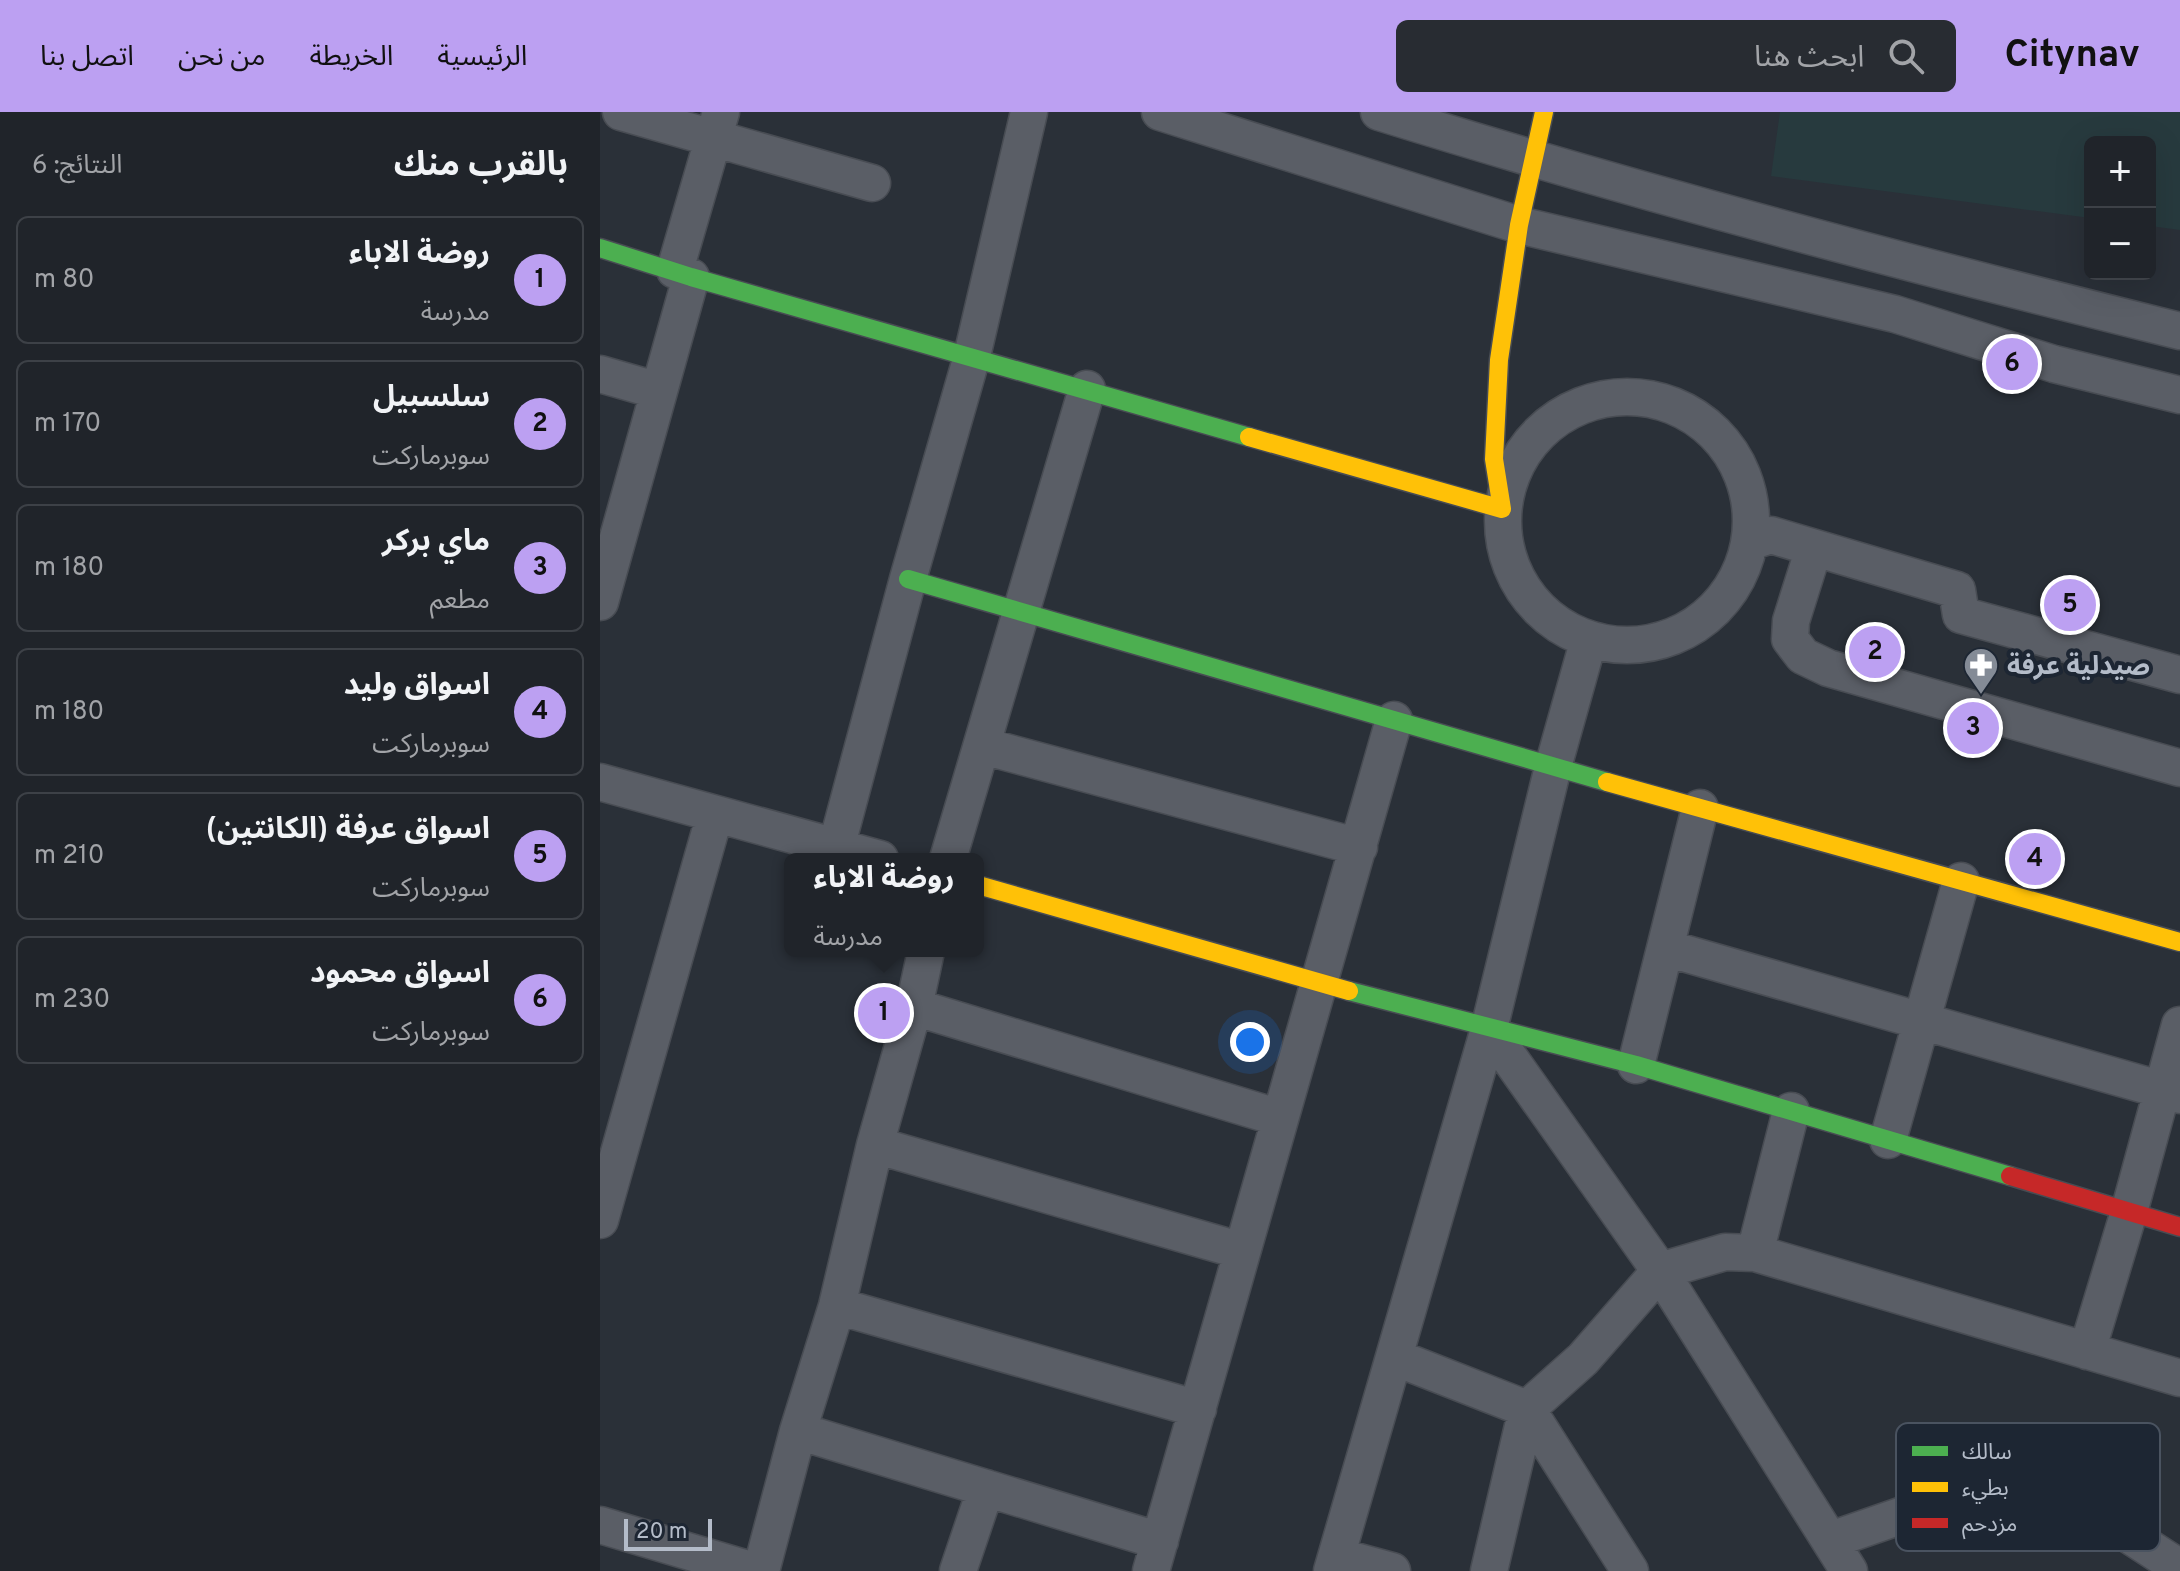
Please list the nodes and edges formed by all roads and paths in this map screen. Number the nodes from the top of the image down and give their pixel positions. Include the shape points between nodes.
1 (621, 112) edge
2 (1029, 112) edge
3 (1160, 112) edge
4 (1379, 112) edge
5 (1544, 112) edge
6 (717, 125) edge
7 (1533, 160) junction
8 (872, 183) dead end
9 (1519, 225) junction
10 (600, 248) edge
11 (683, 273) junction
12 (2180, 331) edge
13 (972, 356) junction
14 (600, 374) edge
15 (1087, 389) junction
16 (659, 391) junction
17 (2180, 395) edge
18 (612, 508) edge
19 (1502, 509) junction
20 (1750, 542) junction
21 (1814, 548) junction
22 (908, 579) junction
23 (600, 602) edge
24 (1021, 612) junction
25 (1589, 639) junction
26 (2180, 675) edge
27 (1394, 720) junction
28 (983, 746) junction
29 (1553, 767) junction
30 (2180, 768) edge
31 (600, 782) edge
32 (1700, 808) junction
33 (715, 814) junction
34 (1359, 847) junction
35 (836, 848) junction
36 (856, 853) edge
37 (950, 853) edge
38 (1961, 881) junction
39 (984, 887) edge
40 (2180, 942) edge
41 (1666, 948) junction
42 (925, 957) edge
43 (1319, 983) junction
44 (914, 1007) junction
45 (1923, 1020) junction
46 (2180, 1025) edge
47 (1489, 1029) junction
48 (1636, 1065) junction
49 (2171, 1093) edge
50 (1791, 1111) junction
51 (1280, 1118) junction
52 (1888, 1140) junction
53 (875, 1145) junction
54 (2129, 1212) junction
55 (600, 1220) edge
56 (2180, 1227) edge
57 (1242, 1251) junction
58 (1755, 1253) junction
59 (1660, 1271) junction
60 (837, 1306) junction
61 (2087, 1351) junction
62 (1394, 1357) junction
63 (2180, 1378) edge
64 (1198, 1409) junction
65 (1527, 1409) junction
66 (798, 1431) junction
67 (986, 1488) junction
68 (1896, 1517) edge
69 (600, 1525) edge
70 (1831, 1540) junction
71 (2154, 1551) edge
72 (1156, 1556) edge
73 (1334, 1564) edge
74 (2180, 1568) edge
75 (754, 1571) edge
76 (761, 1571) edge
77 (958, 1571) edge
78 (1392, 1571) edge
79 (1489, 1571) edge
80 (1630, 1571) edge
81 (1849, 1571) edge

1 - 6 street
2 - 13 street
3 - 9 street
4 - 7 street
5 - 7 street
6 - 8 street
6 - 11 street
7 - 9 street
7 - 12 street
9 - 17 street via 1895,314 2054,364
9 - 19 street via 1495,424
10 - 11 street
11 - 13 street
11 - 16 street
13 - 15 street
13 - 22 street
14 - 16 street
15 - 19 street
15 - 24 street
16 - 18 street
18 - 23 street
19 - 20 street via 1508,481 1538,433 1586,403 1643,398 1697,418 1727,448 1747,485
19 - 25 street via 1503,538 1523,590 1540,611
20 - 21 street via 1771,535
20 - 25 street via 1726,597 1705,619 1649,644 1619,646
21 - 26 street via 1957,590 1961,615
21 - 30 street via 1791,621 1790,639 1803,656 1828,668
22 - 24 street
22 - 35 street
24 - 27 street
24 - 28 street
25 - 29 street
27 - 29 street
27 - 34 street
28 - 34 street
28 - 37 street
29 - 32 street
29 - 47 street
31 - 33 street
32 - 38 street
32 - 41 street
33 - 35 street
33 - 55 street
34 - 43 street
35 - 36 street
38 - 40 street
38 - 45 street
39 - 43 street
41 - 45 street
41 - 48 street
42 - 44 street
43 - 47 street
43 - 51 street
44 - 51 street
44 - 53 street
45 - 49 street
45 - 52 street
46 - 49 street
47 - 48 street
47 - 59 street
47 - 62 street
48 - 50 street
49 - 54 street
50 - 52 street
50 - 58 street
51 - 57 street
52 - 54 street
53 - 57 street
53 - 60 street
54 - 56 street
54 - 61 street
57 - 64 street
58 - 59 street via 1725,1252
58 - 61 street
59 - 65 street via 1583,1359
59 - 70 street
60 - 64 street
60 - 66 street
61 - 63 street
62 - 65 street
62 - 73 street
64 - 72 street
65 - 79 street
65 - 80 street
66 - 67 street
66 - 76 street
67 - 72 street
67 - 77 street
68 - 70 street
69 - 75 street
70 - 81 street
71 - 74 street
73 - 78 street

